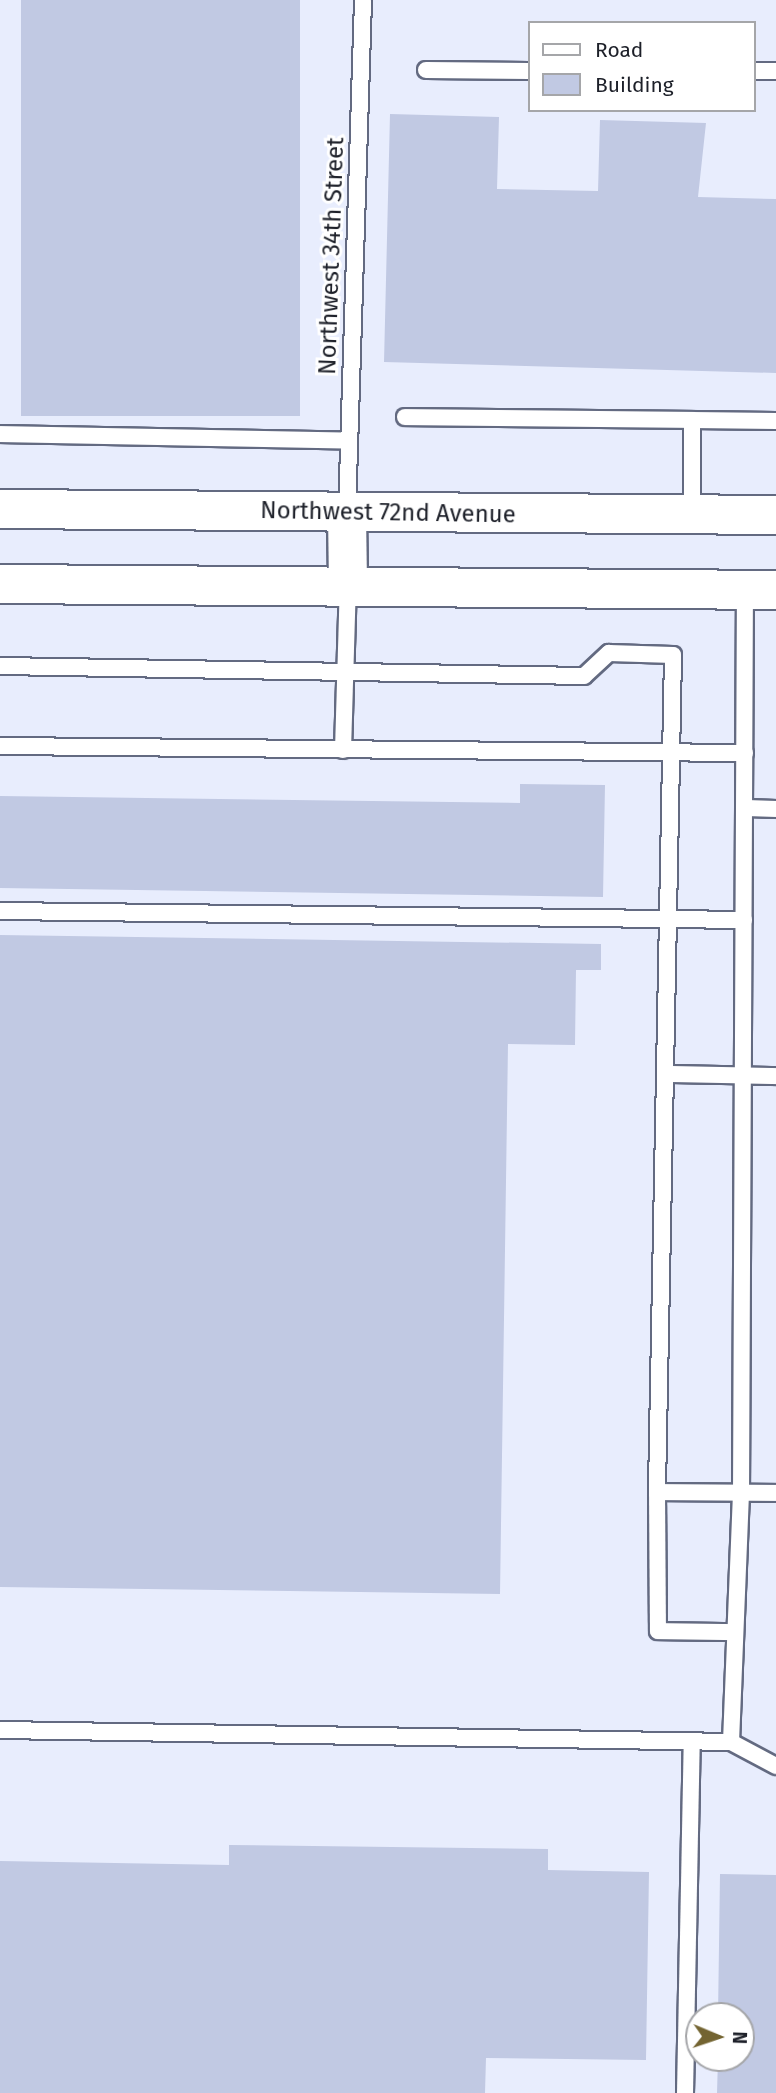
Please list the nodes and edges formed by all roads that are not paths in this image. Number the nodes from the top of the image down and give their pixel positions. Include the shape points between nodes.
1 (363, 0) edge
2 (426, 70) dead end
3 (528, 71) edge
4 (755, 71) edge
5 (776, 71) edge
6 (405, 417) dead end
7 (692, 420) junction
8 (776, 421) edge
9 (0, 434) edge
10 (349, 441) junction
11 (0, 509) edge
12 (347, 513) junction
13 (692, 515) junction
14 (776, 515) edge
15 (0, 584) edge
16 (348, 586) junction
17 (760, 589) edge
18 (0, 666) edge
19 (344, 672) junction
20 (0, 746) edge
21 (343, 750) junction
22 (671, 753) junction
23 (745, 753) junction
24 (747, 808) junction
25 (776, 808) edge
26 (0, 911) edge
27 (671, 918) junction
28 (744, 919) junction
29 (667, 1074) junction
30 (742, 1075) junction
31 (776, 1076) edge
32 (657, 1492) junction
33 (776, 1493) edge
34 (741, 1496) junction
35 (734, 1632) junction
36 (0, 1730) edge
37 (692, 1741) junction
38 (731, 1742) junction
39 (776, 1766) edge
40 (685, 2093) edge

1 - 10 lane, Northwest 34th Street
2 - 3 lane
4 - 5 lane
6 - 7 lane
7 - 8 lane
7 - 13 lane
9 - 10 lane
10 - 12 lane, Northwest 34th Street
11 - 12 main road, Northwest 72nd Avenue
12 - 13 main road, Northwest 72nd Avenue
12 - 16 main road
13 - 14 main road, Northwest 72nd Avenue
15 - 16 main road
16 - 17 main road
16 - 19 lane
17 - 23 lane
18 - 19 lane
19 - 21 lane
19 - 22 lane via 584,676 609,653 673,655
20 - 21 lane
21 - 22 lane
22 - 23 lane
22 - 27 lane
23 - 24 lane
24 - 25 lane
24 - 28 lane
26 - 27 lane
27 - 28 lane
27 - 29 lane
28 - 30 lane
29 - 30 lane
29 - 32 lane
30 - 31 lane
30 - 34 lane
32 - 34 lane
32 - 35 lane via 658,1631
33 - 34 lane
34 - 35 lane
35 - 38 lane
36 - 37 lane
37 - 38 lane
37 - 40 lane
38 - 39 lane

